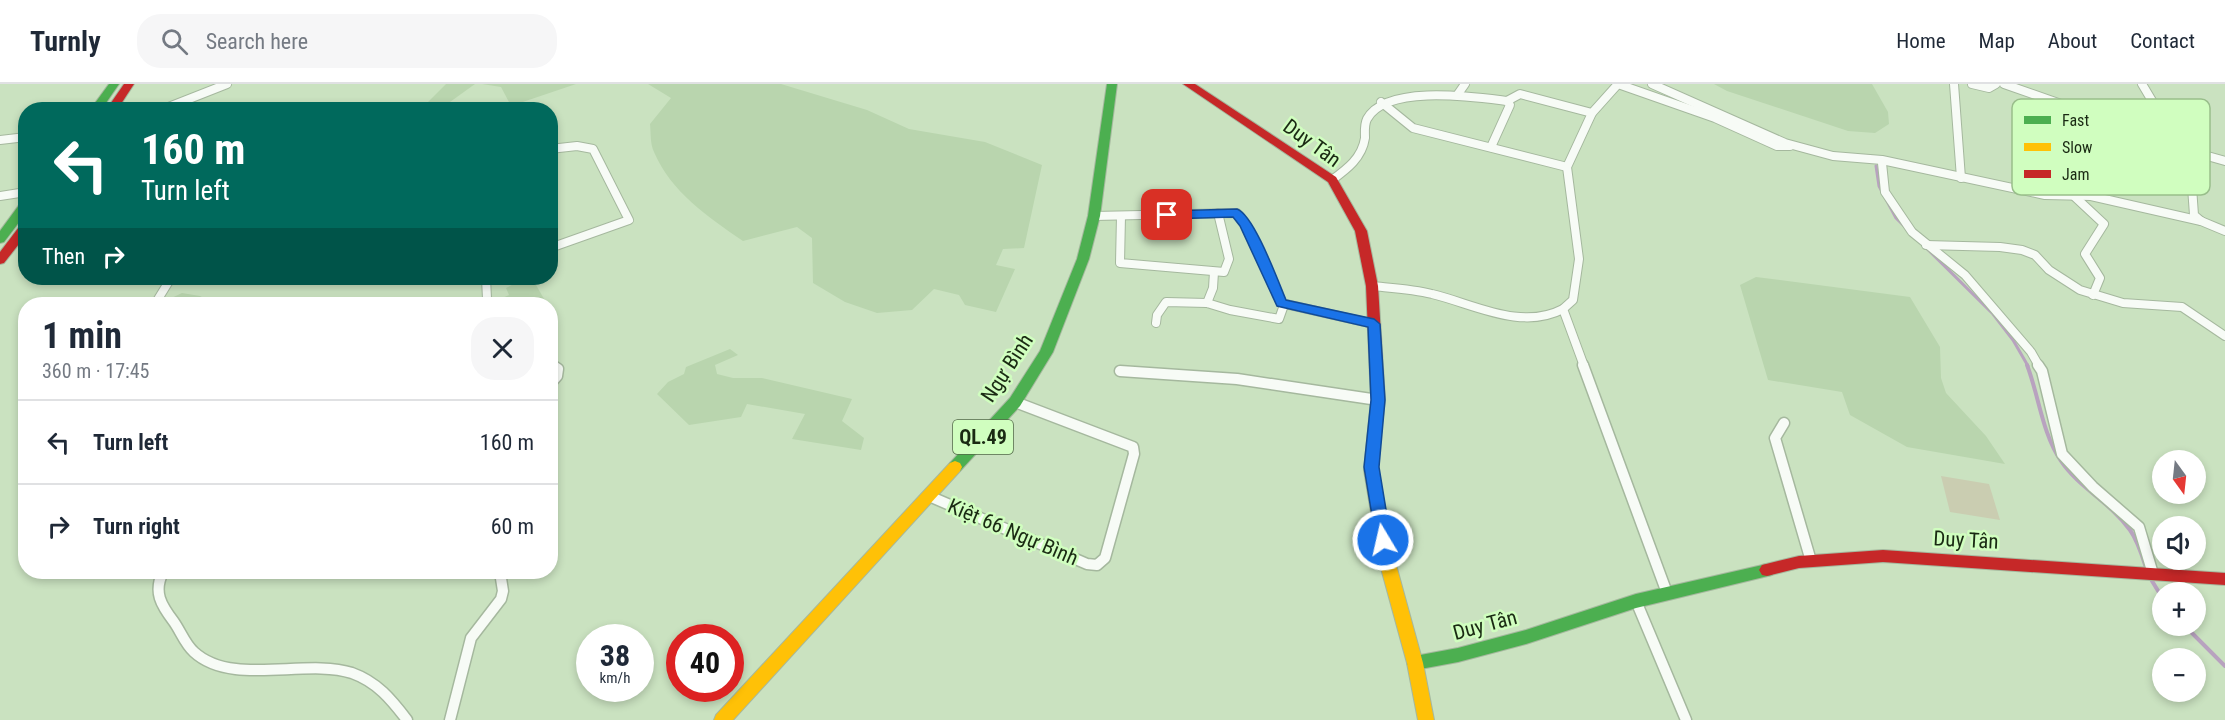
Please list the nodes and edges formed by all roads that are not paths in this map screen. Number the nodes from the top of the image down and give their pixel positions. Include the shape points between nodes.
1 (114, 84) edge
2 (129, 84) edge
3 (227, 84) edge
4 (1112, 84) edge
5 (1188, 84) edge
6 (1466, 84) edge
7 (1618, 84) edge
8 (1652, 84) edge
9 (1954, 84) edge
10 (1972, 84) edge
11 (1996, 84) edge
12 (2004, 84) edge
13 (2142, 84) edge
14 (1458, 94) junction
15 (2047, 99) edge
16 (2151, 99) edge
17 (1506, 101) junction
18 (101, 102) edge
19 (117, 102) edge
20 (181, 102) edge
21 (1381, 102) junction
22 (1592, 113) junction
23 (18, 139) edge
24 (0, 140) edge
25 (1794, 146) junction
26 (1491, 147) junction
27 (558, 148) edge
28 (2210, 157) edge
29 (1880, 161) junction
30 (2225, 161) edge
31 (1567, 167) junction
32 (1961, 178) junction
33 (1332, 180) junction
34 (2012, 188) edge
35 (18, 193) edge
36 (2045, 195) edge
37 (2074, 195) junction
38 (2193, 195) edge
39 (0, 196) edge
40 (1218, 213) junction
41 (18, 215) edge
42 (1094, 216) junction
43 (1121, 216) junction
44 (2201, 221) junction
45 (2225, 231) edge
46 (18, 236) edge
47 (0, 239) edge
48 (558, 245) edge
49 (1926, 245) junction
50 (0, 260) edge
51 (1214, 272) junction
52 (1372, 286) junction
53 (2093, 295) junction
54 (1208, 303) junction
55 (1284, 305) junction
56 (1563, 309) junction
57 (1156, 323) dead end
58 (1374, 324) junction
59 (2225, 336) edge
60 (1120, 371) dead end
61 (1378, 400) junction
62 (1015, 402) junction
63 (1784, 423) dead end
64 (929, 496) junction
65 (1811, 561) junction
66 (2149, 574) junction
67 (161, 579) edge
68 (501, 579) edge
69 (2225, 579) edge
70 (1667, 594) junction
71 (1636, 601) junction
72 (1415, 663) junction
73 (407, 720) edge
74 (450, 720) edge
75 (722, 720) edge
76 (1426, 720) edge
77 (1686, 720) edge

1 - 18 main road
2 - 19 main road
3 - 20 street
4 - 42 main road, Ngự Bình / QL.49
5 - 33 main road, Duy Tân
6 - 14 street
7 - 22 street
7 - 25 street via 1715,118 1777,146
8 - 25 street
9 - 32 street
10 - 11 street via 1989,88
12 - 15 street
13 - 16 street
14 - 17 street
14 - 21 street via 1398,95
17 - 22 street via 1520,94
17 - 26 street via 1510,105
21 - 26 street via 1413,128
21 - 33 street via 1368,117 1364,143 1352,165
22 - 31 street
23 - 24 street
25 - 29 street via 1833,156
26 - 31 street
27 - 48 street via 593,149 629,220
28 - 30 street
29 - 32 street
29 - 49 street via 1885,192 1912,232
31 - 56 street via 1578,259 1573,300
32 - 34 street
33 - 52 main road, Duy Tân via 1361,231
35 - 39 street
36 - 37 street
37 - 44 street
37 - 53 street via 2104,224 2085,254 2100,278
38 - 44 street via 2194,215
40 - 43 street
40 - 51 street via 1229,259 1224,272
40 - 55 street via 1237,213 1246,225
41 - 47 main road
42 - 43 street
42 - 62 main road, Ngự Bình / QL.49 via 1083,258 1046,352
43 - 51 street via 1120,263
44 - 45 street
46 - 50 main road
49 - 53 street via 2022,250
49 - 66 street via 1965,275 2031,352 2042,371 2062,453 2139,527
51 - 54 street via 1214,288
52 - 56 street via 1423,292 1517,317 1547,315
52 - 58 main road, Duy Tân
53 - 59 street via 2123,303 2182,308
54 - 55 street via 1279,318
54 - 57 street via 1166,302
55 - 58 street
56 - 70 street
58 - 61 main road, Duy Tân
60 - 61 street via 1237,379
61 - 72 main road, Duy Tân via 1371,467 1387,561
62 - 64 main road, Ngự Bình / QL.49
62 - 64 street, Kiệt 66 Ngự Bình via 1132,447 1134,454 1105,558 1097,565 1087,564
63 - 65 street via 1775,438
64 - 75 main road, Ngự Bình / QL.49
65 - 66 main road, Duy Tân via 1883,556
65 - 70 main road, Duy Tân
66 - 69 main road, Duy Tân
67 - 73 street via 156,592 162,608 195,654 231,668 346,671 377,682
68 - 74 street via 501,598 467,648
70 - 71 main road, Duy Tân
71 - 72 main road, Duy Tân via 1526,637
71 - 77 street
72 - 76 main road

